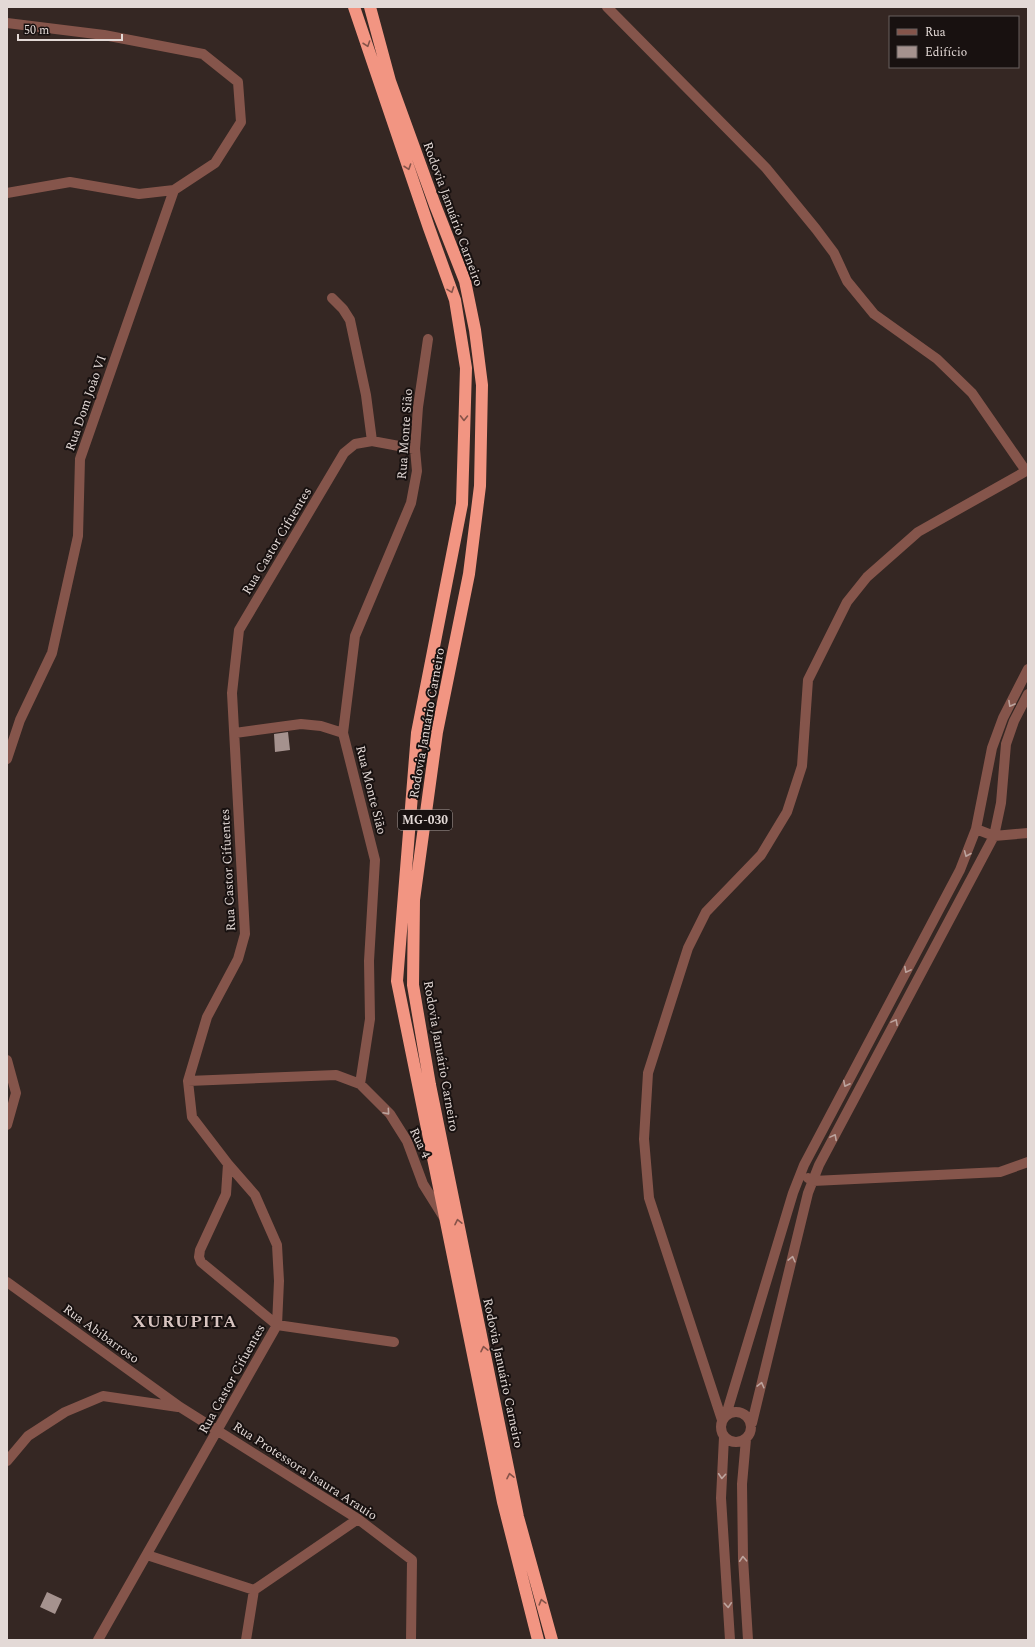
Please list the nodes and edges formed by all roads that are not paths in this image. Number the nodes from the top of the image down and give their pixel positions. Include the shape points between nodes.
1 (354, 7) edge
2 (370, 7) edge
3 (607, 7) edge
4 (7, 23) edge
5 (174, 190) junction
6 (7, 193) edge
7 (332, 298) dead end
8 (428, 339) dead end
9 (372, 441) junction
10 (414, 449) junction
11 (1027, 471) edge
12 (1028, 669) edge
13 (1028, 694) edge
14 (235, 733) junction
15 (343, 733) junction
16 (7, 759) edge
17 (976, 829) junction
18 (1028, 833) edge
19 (994, 836) junction
20 (7, 1062) edge
21 (188, 1081) junction
22 (360, 1084) junction
23 (7, 1126) edge
24 (1028, 1162) edge
25 (228, 1164) junction
26 (801, 1173) junction
27 (813, 1181) junction
28 (446, 1220) junction
29 (7, 1282) edge
30 (277, 1325) junction
31 (394, 1342) dead end
32 (180, 1407) junction
33 (724, 1417) junction
34 (752, 1423) junction
35 (218, 1430) junction
36 (724, 1437) junction
37 (746, 1439) junction
38 (7, 1461) edge
39 (358, 1519) junction
40 (147, 1555) junction
41 (254, 1590) junction
42 (98, 1640) edge
43 (246, 1640) edge
44 (411, 1640) edge
45 (538, 1640) edge
46 (552, 1640) edge
47 (730, 1640) edge
48 (748, 1640) edge

1 -> 28 highway, Rodovia Januário Carneiro / MG-030 via 455,300 466,368 462,504 417,733 397,981
46 -> 2 highway, Rodovia Januário Carneiro / MG-030 via 518,1517 430,1085 413,985 415,892 437,732 469,574 480,486 482,385 465,281 390,80
3 - 11 street via 766,168 834,253 847,281 874,314 937,359 972,393
4 - 5 street via 104,35 203,54 238,82 241,122 215,163
5 - 6 street via 138,194 70,182
5 - 16 street, Rua Dom João VI via 80,459 78,536 52,653 20,720
7 - 9 street via 350,320 366,395
8 - 10 street, Rua Monte Sião
9 - 10 street, Rua Castor Cifuentes
9 - 14 street, Rua Castor Cifuentes via 355,444 344,453 239,630 232,693
10 - 15 street, Rua Monte Sião via 417,471 411,503 355,636
11 - 33 street via 918,532 867,577 847,602 808,680 802,766 787,812 761,855 706,912 688,948 648,1073 644,1139 649,1198
12 -> 17 street via 1003,718 992,748
13 - 19 street via 1006,744 1001,803
14 - 15 street via 301,724 321,726
14 - 21 street, Rua Castor Cifuentes via 245,934 238,960 207,1017
15 - 22 street, Rua Monte Sião via 375,860 369,961 370,1019
17 - 19 street
17 -> 26 street via 960,870
18 - 19 street
27 -> 19 street
20 - 23 street via 16,1093
21 - 22 street via 336,1075
21 - 25 street, Rua Castor Cifuentes via 192,1116
22 -> 28 street, Rua 4 via 390,1114 407,1141 423,1184
24 - 27 street via 1000,1172
25 - 30 street, Rua Castor Cifuentes via 255,1195 277,1245
25 - 30 street via 226,1194 199,1257 201,1262
26 - 27 street
26 - 33 street
34 -> 27 street
28 - 45 highway, Rodovia Januário Carneiro / MG-030 via 503,1502
29 - 32 street, Rua Abibarroso
30 - 31 street
30 - 35 street, Rua Castor Cifuentes
32 - 35 street, Rua Protessora Isaura Arauio
32 - 38 street via 103,1396 65,1412 28,1436
33 - 34 street via 736,1411 746,1414
33 - 36 street via 721,1428
34 - 37 street via 751,1432
35 - 39 street, Rua Protessora Isaura Arauio
35 - 40 street, Rua Castor Cifuentes
36 - 37 street via 735,1442
36 -> 47 street via 721,1498
48 -> 37 street via 742,1484
39 - 41 street
39 - 44 street, Rua Protessora Isaura Arauio via 412,1560
40 - 41 street
40 - 42 street, Rua Castor Cifuentes
41 - 43 street

